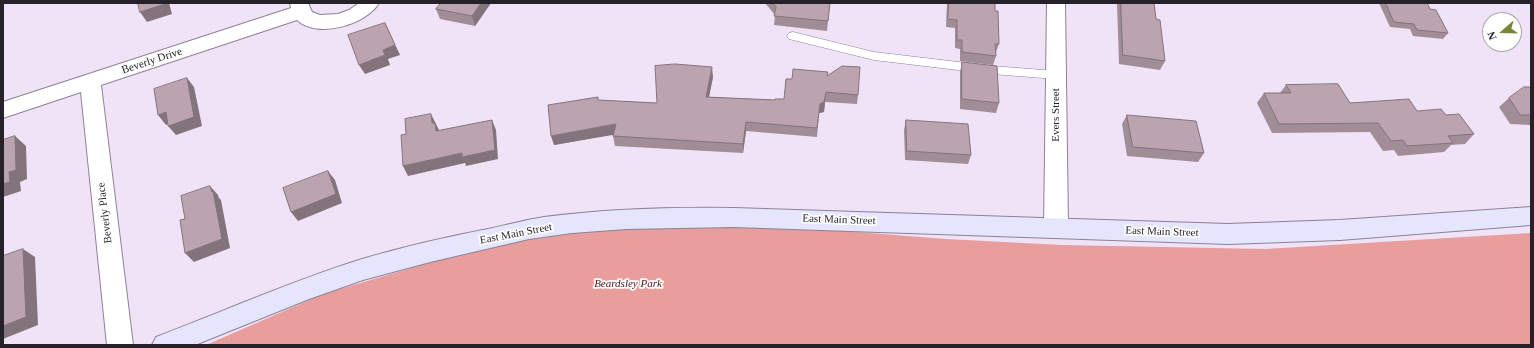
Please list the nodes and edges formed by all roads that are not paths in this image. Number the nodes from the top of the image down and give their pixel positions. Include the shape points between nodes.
1 (370, 3) edge
2 (1056, 3) edge
3 (300, 8) edge
4 (793, 36) dead end
5 (1056, 75) junction
6 (90, 81) junction
7 (3, 110) edge
8 (1531, 216) edge
9 (1056, 228) junction
10 (120, 345) edge
11 (165, 345) edge

1 - 3 street, Beverly Drive via 354,15 329,22 316,22 307,18
2 - 5 street, Evers Street
3 - 6 street, Beverly Drive
4 - 5 lane via 874,56
5 - 9 street, Evers Street
6 - 7 street, Beverly Drive
6 - 10 street, Beverly Place
8 - 9 main road, East Main Street via 1340,230 1250,233
9 - 11 main road, East Main Street via 686,216 544,227 426,252 347,275

